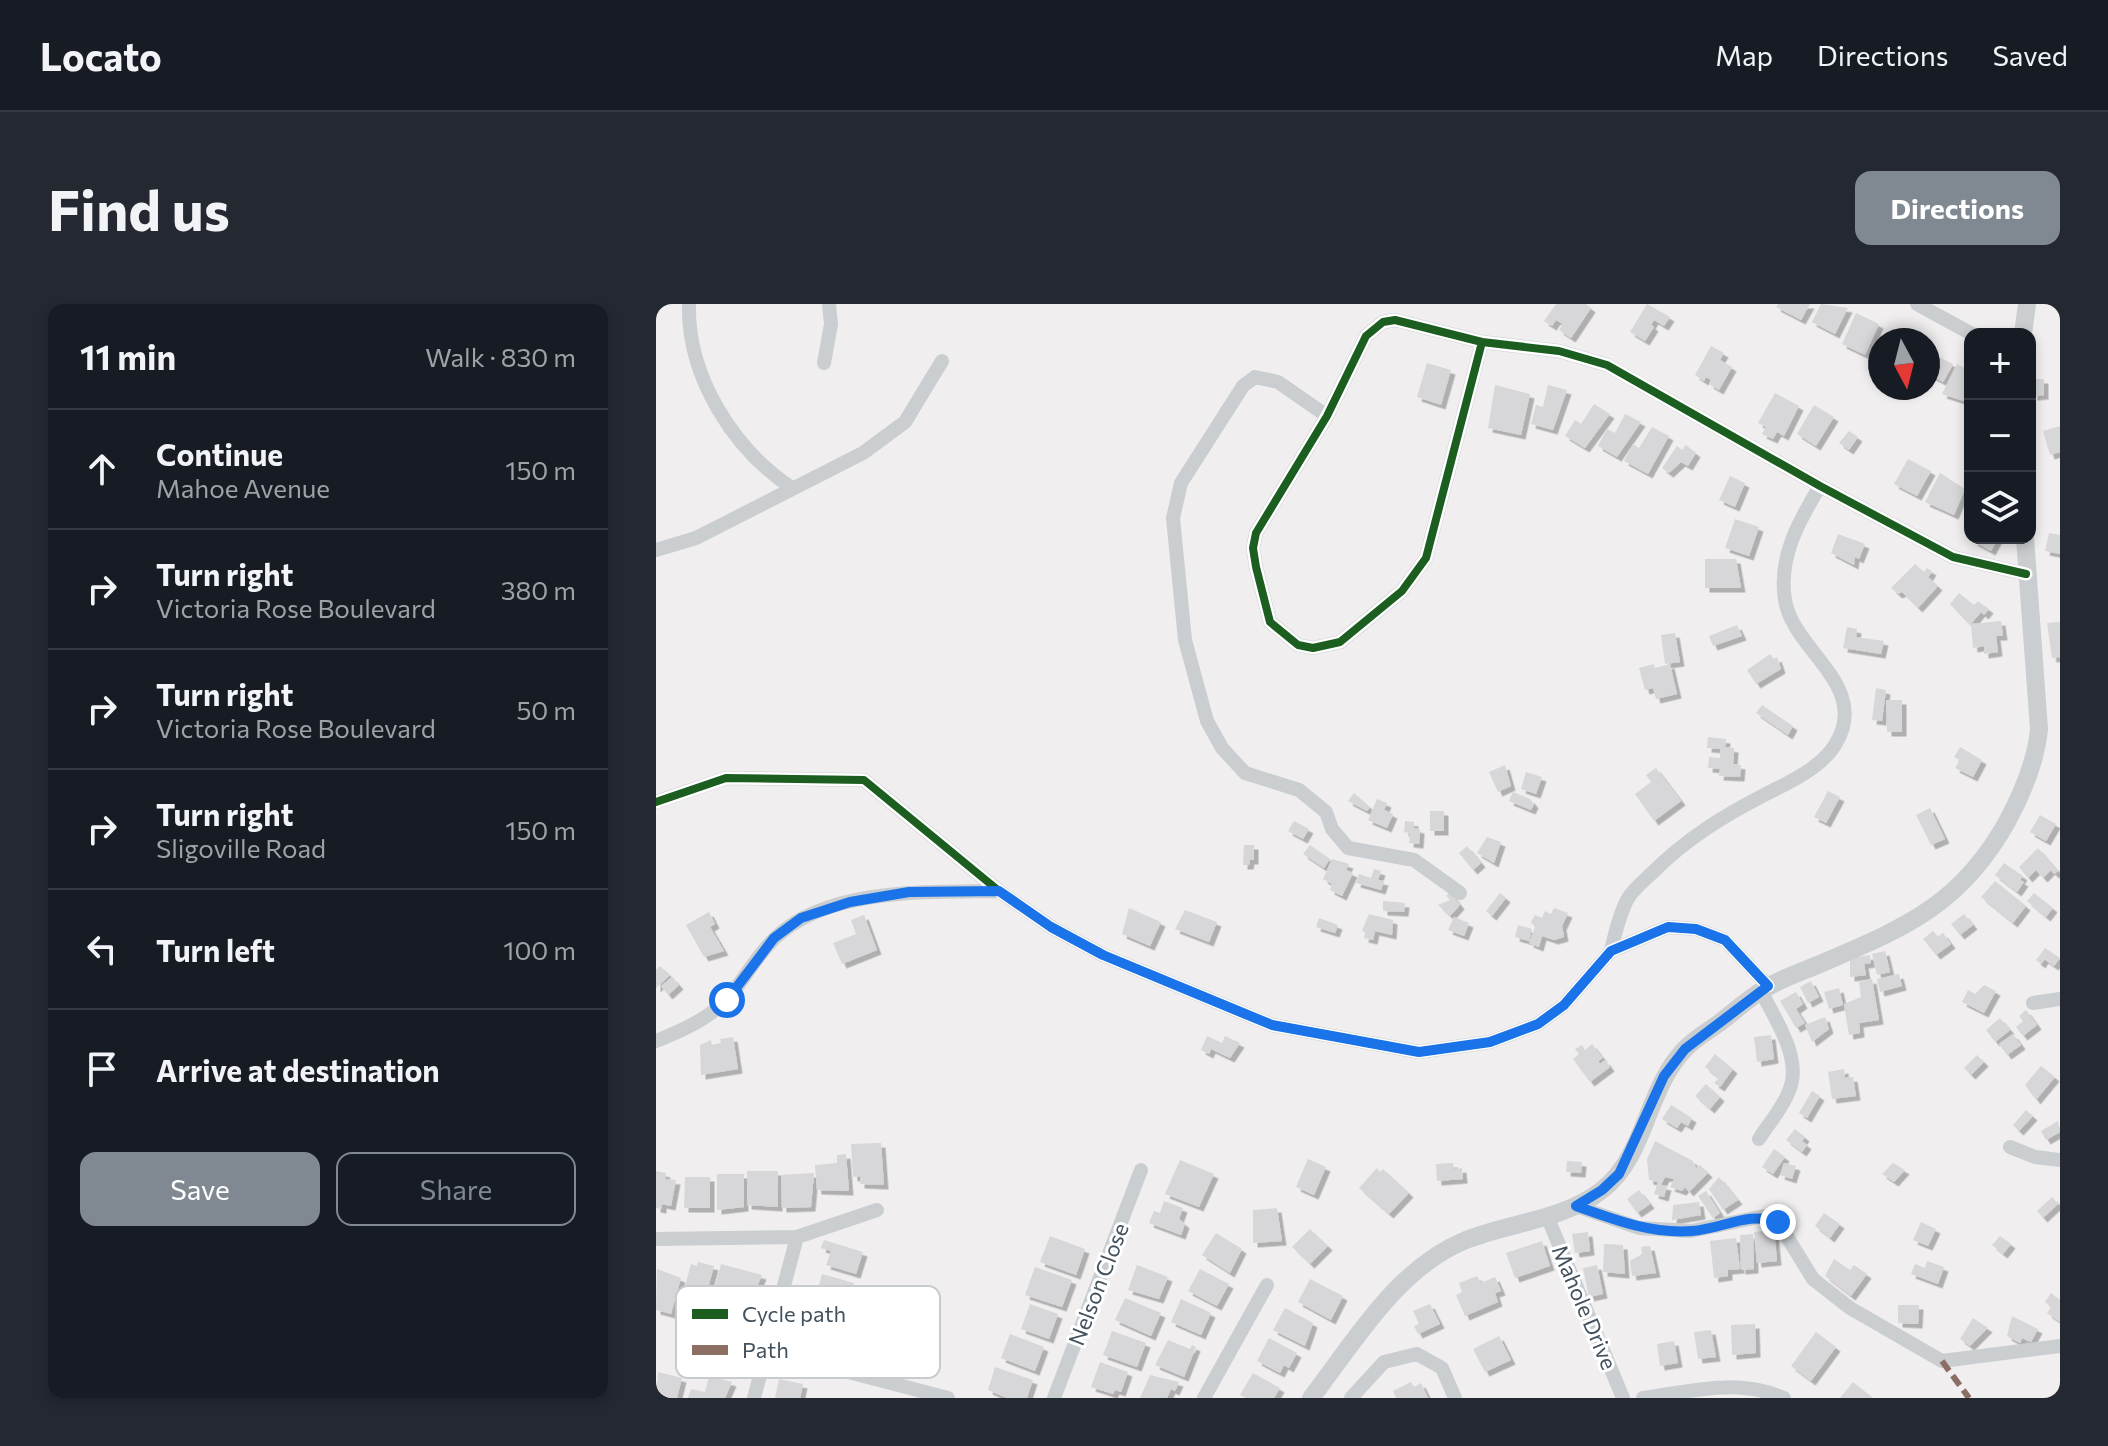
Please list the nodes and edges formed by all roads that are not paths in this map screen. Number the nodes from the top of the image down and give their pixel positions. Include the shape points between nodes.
1 (689, 304) edge
2 (829, 304) edge
3 (2027, 304) edge
4 (1920, 305) edge
5 (2024, 328) edge
6 (1964, 330) edge
7 (1482, 342) junction
8 (942, 361) dead end
9 (824, 363) dead end
10 (1327, 416) junction
11 (1820, 486) junction
12 (792, 488) junction
13 (2025, 544) edge
14 (658, 548) edge
15 (2026, 574) junction
16 (656, 802) edge
17 (999, 891) junction
18 (1460, 893) dead end
19 (1611, 951) junction
20 (1764, 989) junction
21 (2060, 999) edge
22 (2033, 1003) dead end
23 (656, 1041) edge
24 (1759, 1139) dead end
25 (2010, 1147) dead end
26 (2060, 1160) edge
27 (1141, 1170) dead end
28 (1576, 1206) junction
29 (877, 1210) dead end
30 (1547, 1216) junction
31 (797, 1237) junction
32 (656, 1239) edge
33 (1267, 1285) dead end
34 (785, 1286) edge
35 (2060, 1346) edge
36 (760, 1378) edge
37 (861, 1378) edge
38 (912, 1393) edge
39 (754, 1398) edge
40 (948, 1398) edge
41 (1054, 1398) edge
42 (1204, 1398) edge
43 (1311, 1398) edge
44 (1351, 1398) edge
45 (1455, 1398) edge
46 (1623, 1398) edge
47 (1643, 1398) edge
48 (1784, 1398) edge

1 - 12 street via 703,384 768,472
2 - 9 street
3 - 5 street
4 - 6 street
7 - 10 street via 1409,323 1383,322 1366,336
7 - 10 street via 1418,573 1340,642 1313,648 1298,645 1270,622 1253,548 1256,533
7 - 11 street via 1559,351 1607,365
8 - 12 street via 905,422 863,453
10 - 18 street via 1278,382 1255,377 1243,386 1181,483 1173,518 1185,640 1204,708 1222,748 1245,773 1299,790 1326,812 1348,848 1414,860
11 - 15 street via 1953,557
11 - 19 street via 1795,529 1785,564 1785,601 1799,634 1834,677 1844,702 1834,746 1797,779 1683,842 1629,896
12 - 14 street via 696,538
13 - 15 street
15 - 20 street via 2038,747 1990,853 1956,891 1899,931
16 - 17 street via 726,778 864,780
17 - 19 street via 1103,955 1272,1025 1419,1052 1490,1042 1538,1024 1564,1005
17 - 23 street via 909,892 850,902 801,918 774,938 727,1000
19 - 20 street via 1668,927 1696,929 1725,940
20 - 24 street via 1793,1066 1790,1091
20 - 28 street via 1685,1049 1664,1076 1619,1174
21 - 22 street
25 - 26 street
27 - 41 street, Nelson Close
28 - 30 street
28 - 35 street via 1639,1228 1691,1231 1764,1216 1778,1222 1813,1279 1850,1308 1942,1361
29 - 31 street
30 - 43 street via 1466,1240 1414,1272
30 - 46 street, Mahole Drive
31 - 32 street
31 - 34 street
33 - 42 street
36 - 39 street
37 - 38 street
38 - 40 street
44 - 45 street via 1384,1362 1417,1354 1442,1368
47 - 48 street via 1726,1386 1759,1387

